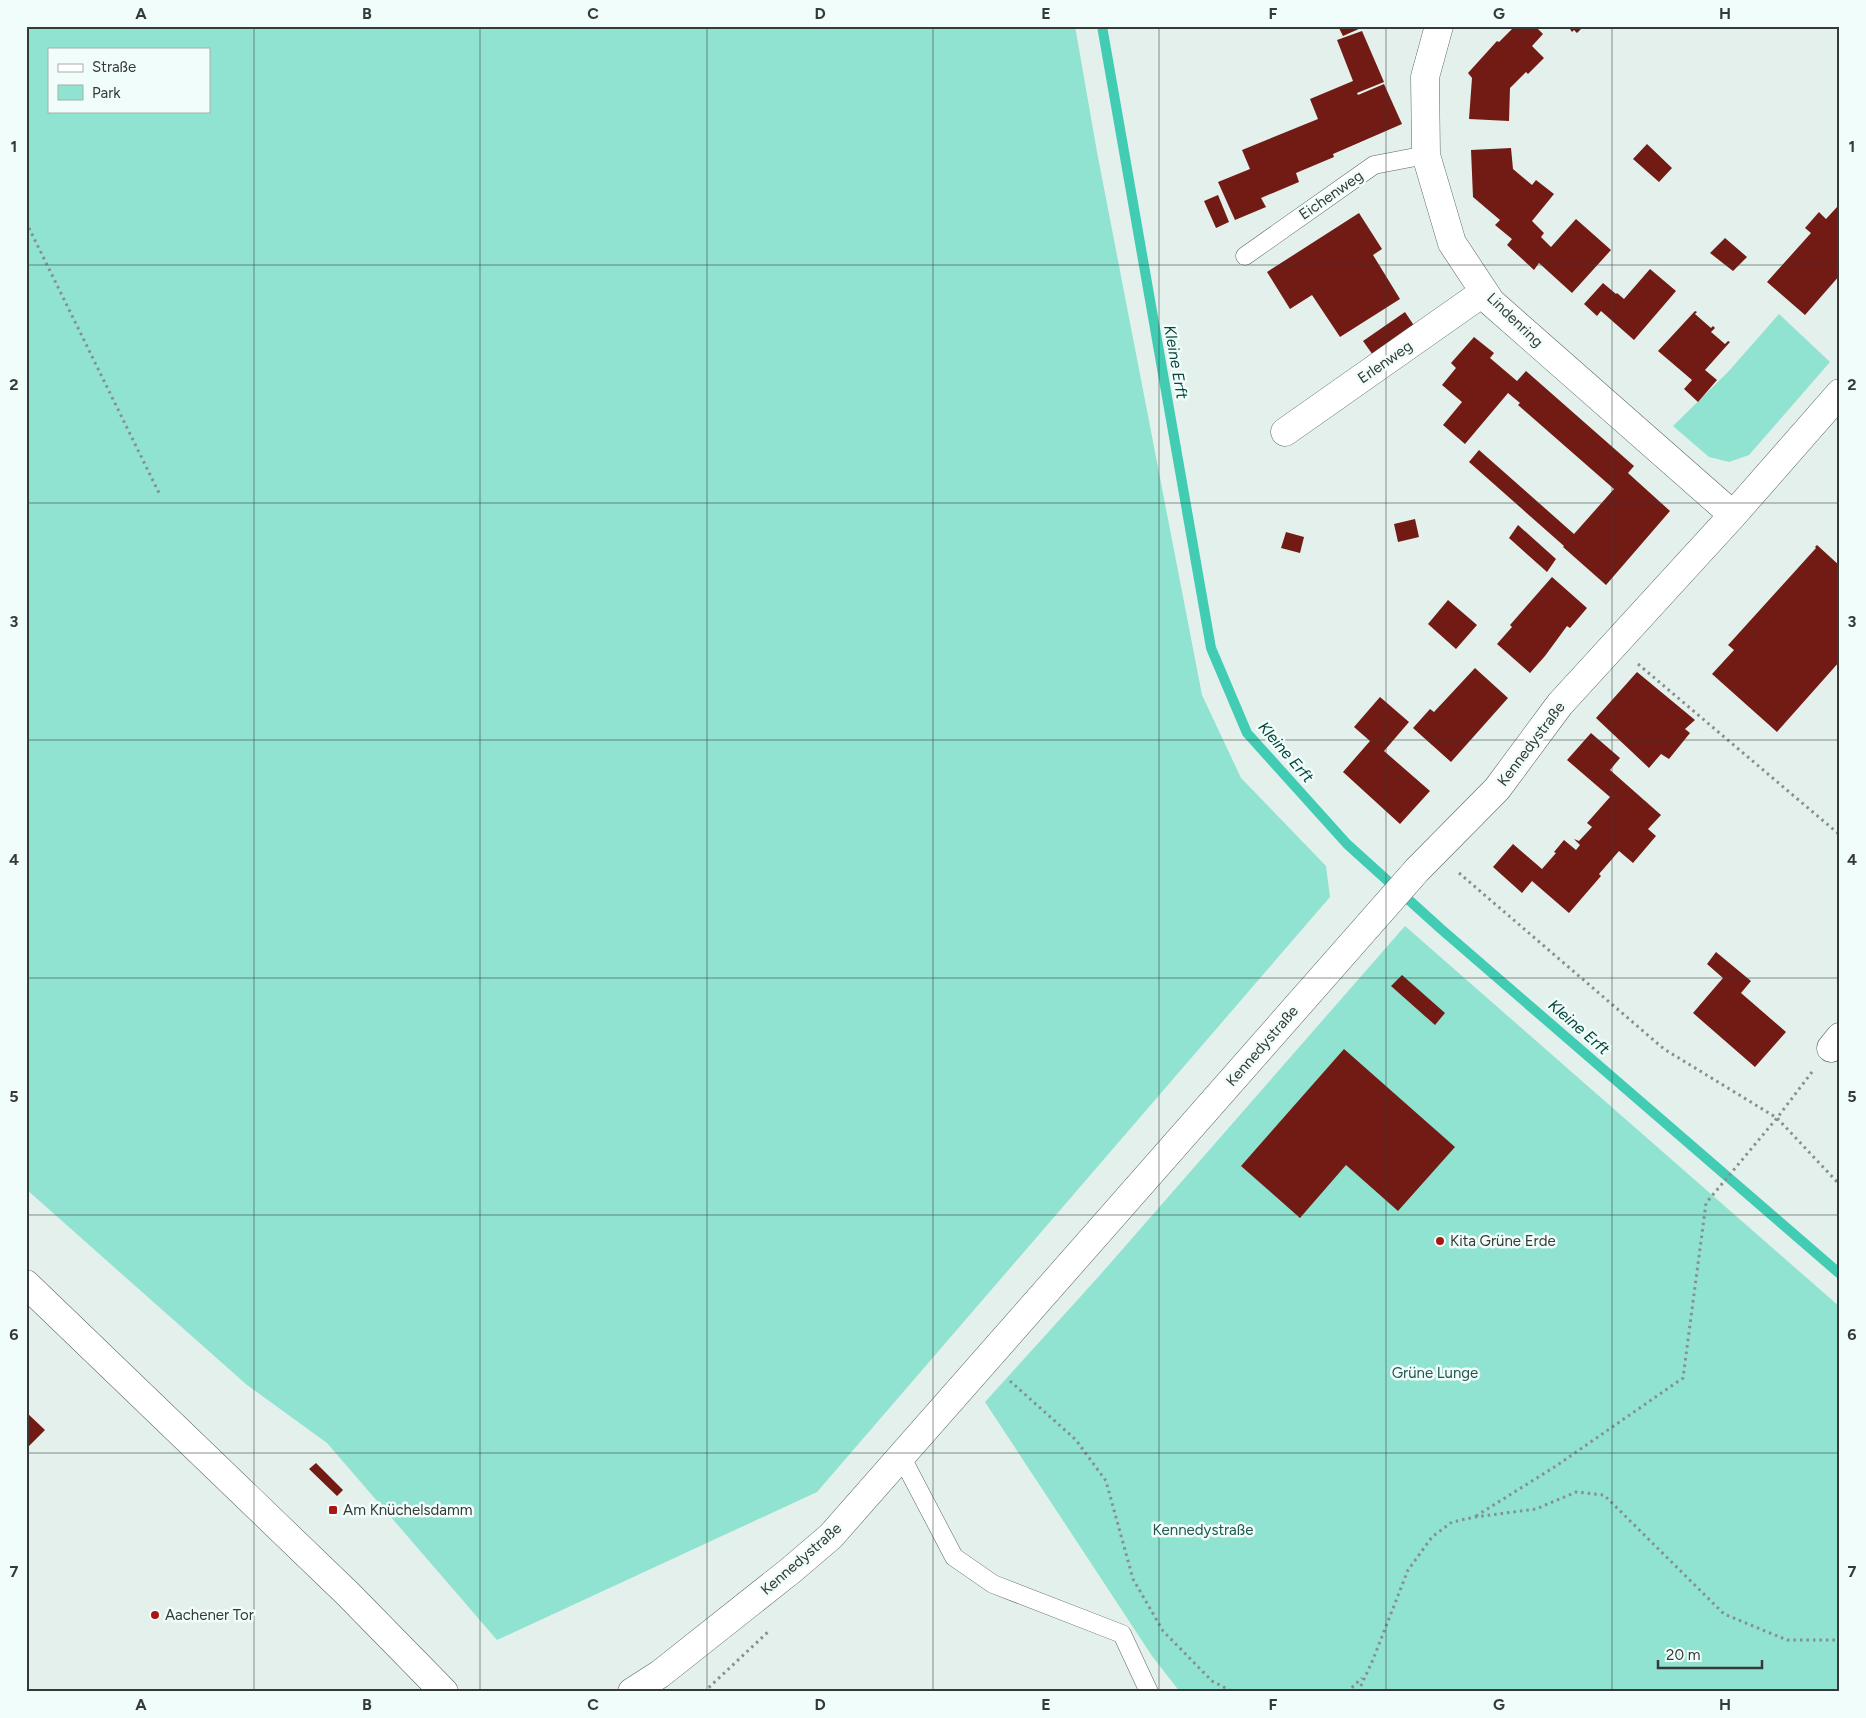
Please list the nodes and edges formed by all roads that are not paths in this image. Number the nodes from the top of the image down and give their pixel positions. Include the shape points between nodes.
1 (1439, 26) edge
2 (1426, 155) junction
3 (1245, 256) dead end
4 (1484, 292) junction
5 (1840, 393) edge
6 (1285, 432) dead end
7 (1733, 515) junction
8 (26, 1284) edge
9 (901, 1456) junction
10 (658, 1683) edge
11 (444, 1692) edge
12 (632, 1692) edge
13 (1149, 1692) edge

1 - 2 street, Lindenring via 1425,77
2 - 3 lane, Eichenweg via 1374,165
2 - 4 street, Lindenring via 1452,242
4 - 6 street, Erlenweg
4 - 7 street, Lindenring via 1491,302
5 - 7 street, Kennedystraße
7 - 9 street, Kennedystraße via 1560,704 1497,789 1426,861
8 - 11 street
9 - 10 street, Kennedystraße via 831,1536
9 - 13 lane via 954,1556 993,1584 1122,1634
10 - 12 street, Kennedystraße

